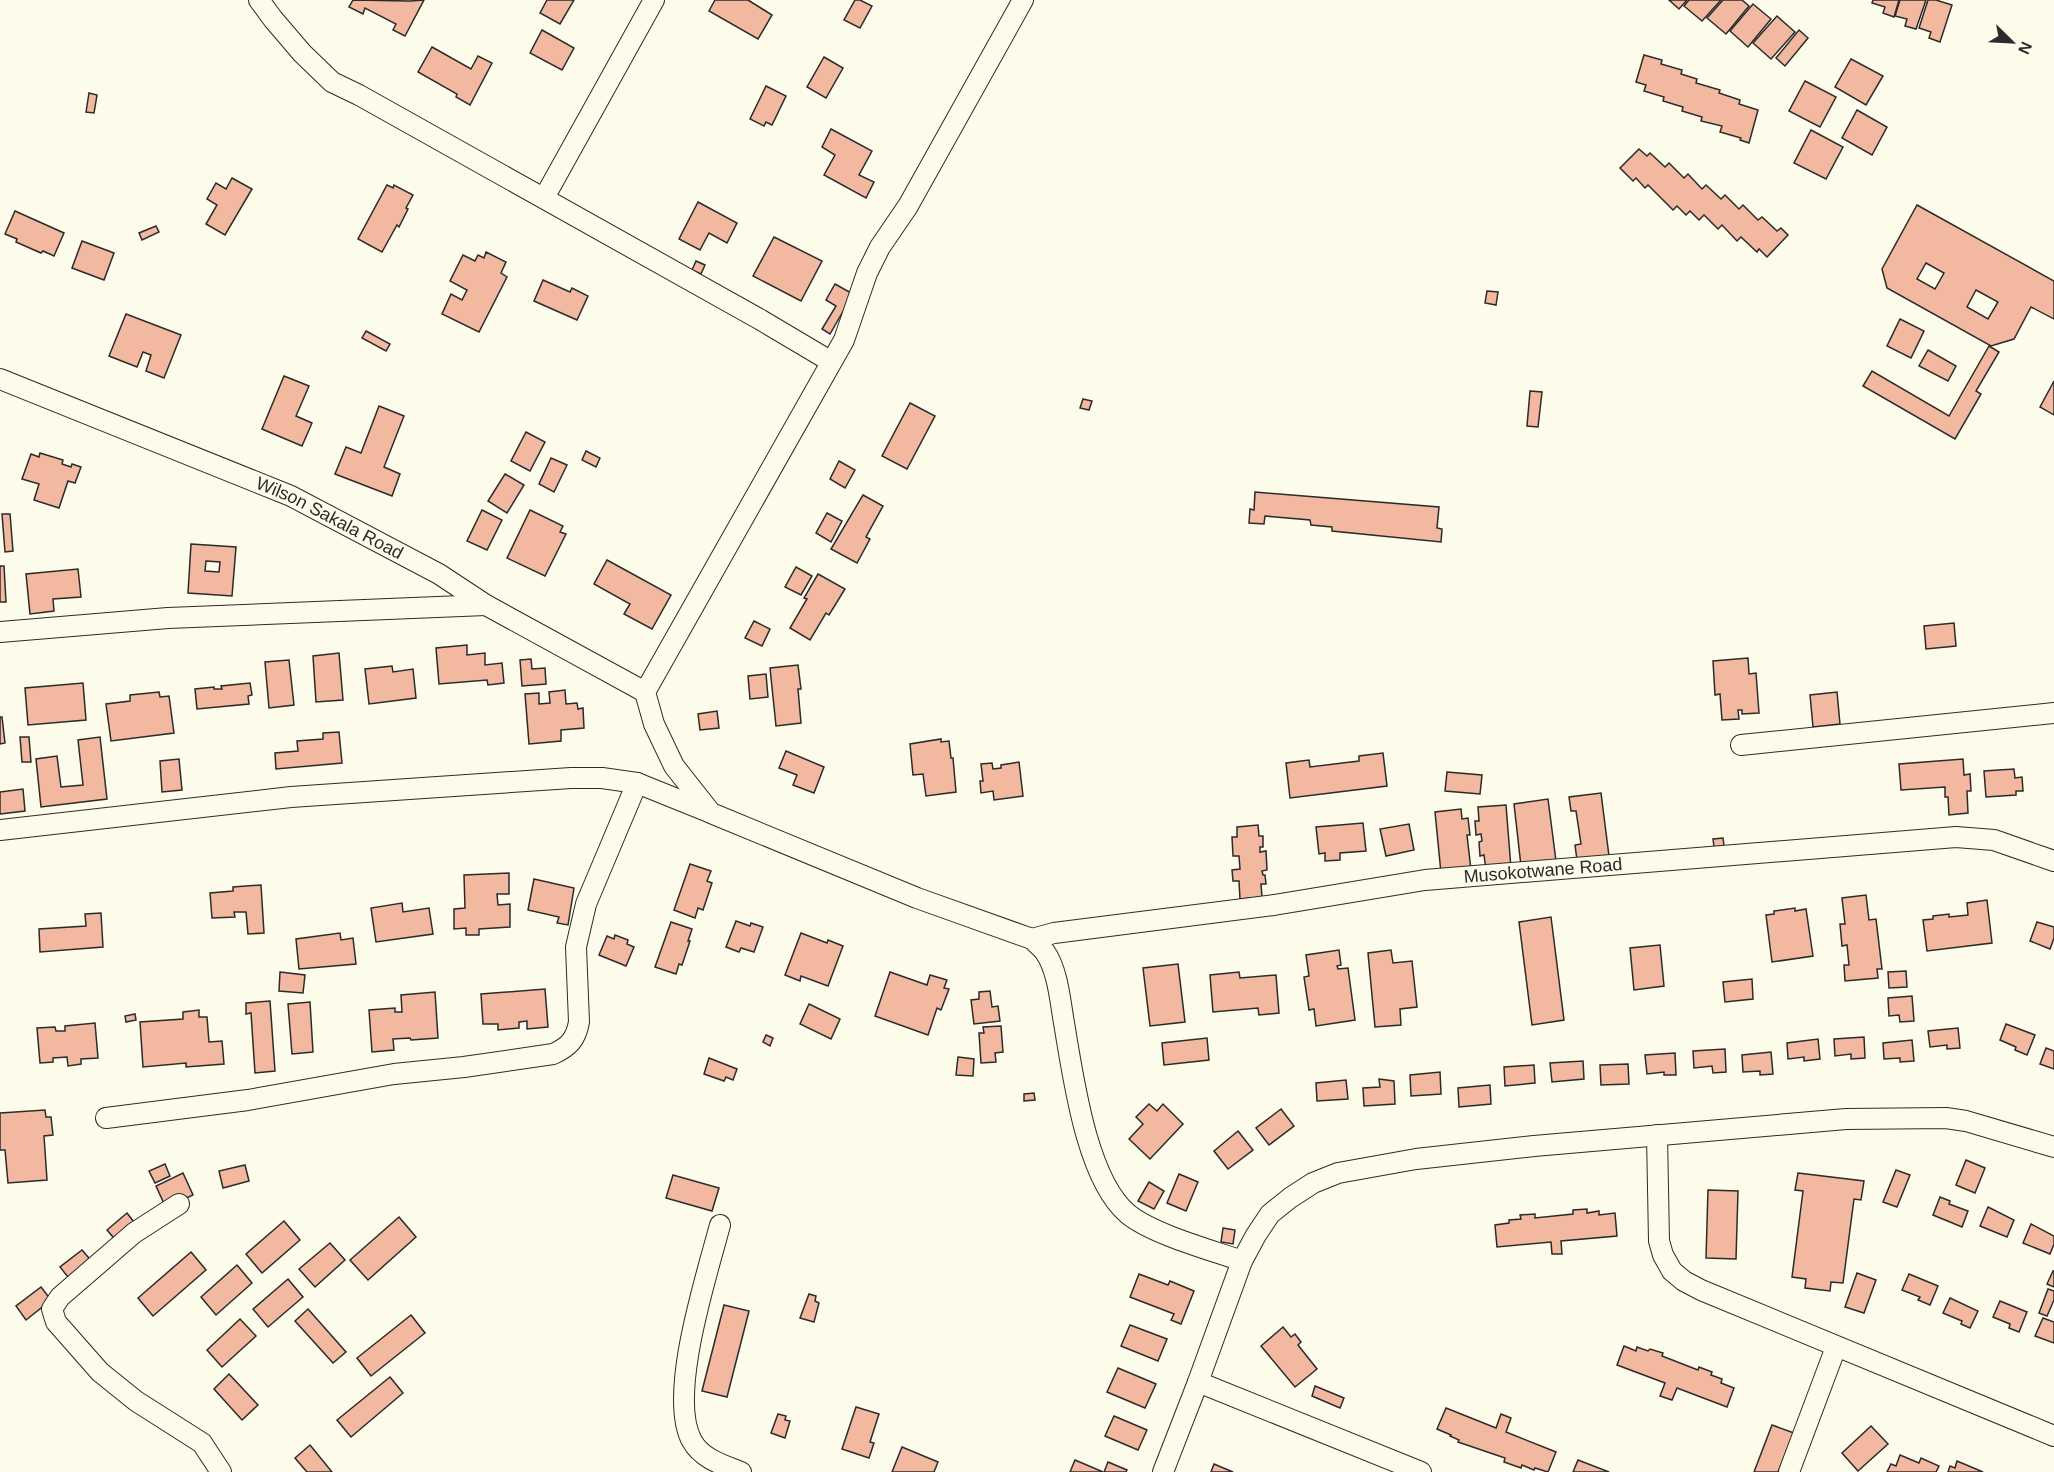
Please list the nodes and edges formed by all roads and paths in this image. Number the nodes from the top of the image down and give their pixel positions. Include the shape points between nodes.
1 (260, 0) edge
2 (654, 0) edge
3 (1023, 0) edge
4 (544, 198) junction
5 (830, 361) junction
6 (0, 379) edge
7 (486, 605) junction
8 (0, 632) edge
9 (645, 692) junction
10 (2054, 713) edge
11 (1741, 745) dead end
12 (637, 783) junction
13 (711, 813) junction
14 (0, 830) edge
15 (2054, 861) edge
16 (1032, 939) junction
17 (106, 1118) dead end
18 (1657, 1135) junction
19 (2054, 1147) edge
20 (179, 1204) dead end
21 (720, 1225) dead end
22 (1242, 1261) junction
23 (1836, 1347) junction
24 (1198, 1382) junction
25 (2054, 1436) edge
26 (221, 1472) edge
27 (741, 1472) edge
28 (1163, 1472) edge
29 (1421, 1472) edge
30 (1789, 1472) edge

1 - 4 street via 302,53 332,82
2 - 4 street
3 - 5 street via 913,197 880,247 844,340
4 - 5 street
5 - 9 street
6 - 7 street, Wilson Sakala Road via 291,496 432,569
7 - 8 street via 168,618
7 - 9 street, Wilson Sakala Road
9 - 13 street via 654,724 674,766
10 - 11 street
12 - 13 street
12 - 14 street via 571,777 445,785 291,797
12 - 17 street via 580,925 576,947 579,1022 572,1042 563,1050 248,1100
13 - 16 street via 917,898
15 - 16 street, Musokotwane Road via 1994,840 1956,837 1425,880
16 - 22 street via 1046,953 1054,974 1077,1104 1112,1198 1129,1215 1150,1227
18 - 19 street via 1846,1119 1925,1117 1965,1121
18 - 22 street via 1416,1159 1338,1173 1313,1183 1270,1214
18 - 23 street via 1659,1241 1672,1271 1701,1290
20 - 26 street via 134,1233 60,1297 52,1309 53,1316 100,1372 136,1401 202,1443
21 - 27 street via 686,1362 685,1418 692,1441 708,1459
22 - 24 street
23 - 25 street
23 - 30 street
24 - 28 street
24 - 29 street

